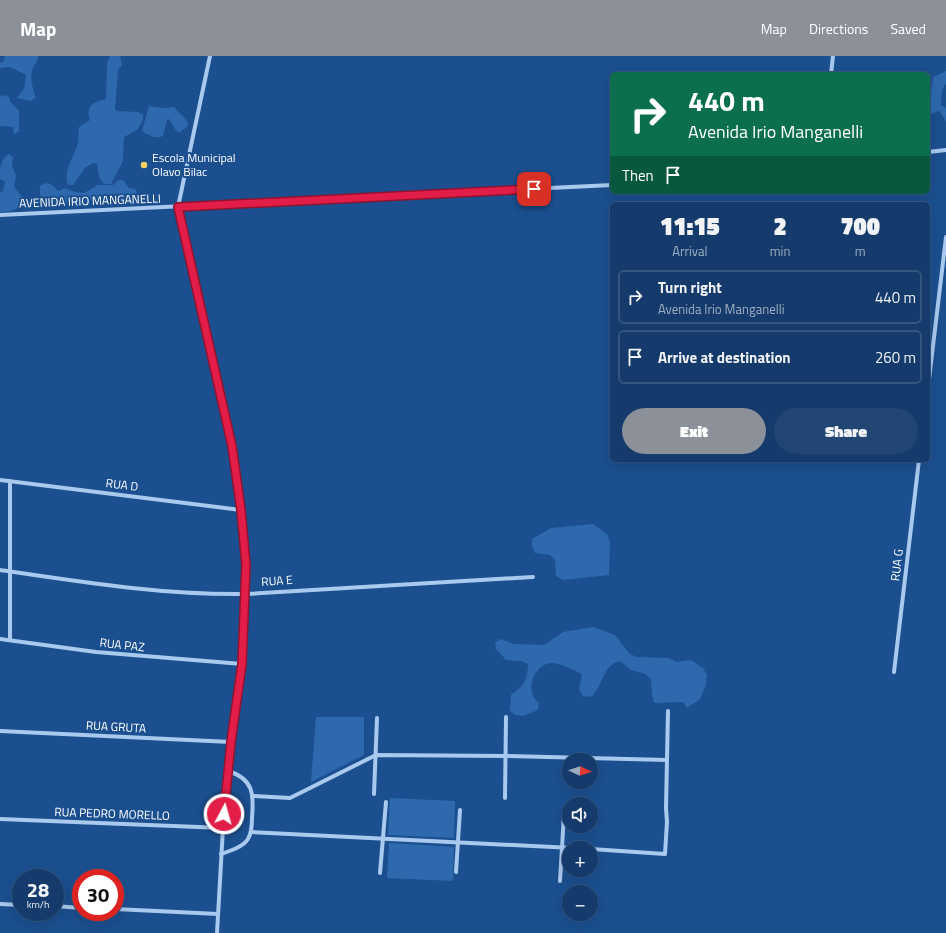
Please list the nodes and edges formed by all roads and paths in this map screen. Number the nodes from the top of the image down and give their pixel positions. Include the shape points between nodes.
1 (210, 56) edge
2 (834, 56) edge
3 (831, 72) edge
4 (946, 150) edge
5 (930, 152) edge
6 (610, 185) edge
7 (178, 207) junction
8 (0, 215) edge
9 (946, 237) edge
10 (930, 371) edge
11 (919, 462) edge
12 (0, 480) edge
13 (10, 481) junction
14 (241, 510) junction
15 (0, 570) edge
16 (11, 571) junction
17 (534, 577) dead end
18 (246, 594) junction
19 (0, 639) edge
20 (10, 640) junction
21 (242, 664) junction
22 (894, 672) dead end
23 (668, 711) dead end
24 (506, 717) dead end
25 (377, 718) dead end
26 (0, 731) edge
27 (231, 742) junction
28 (376, 756) junction
29 (505, 756) junction
30 (667, 760) junction
31 (228, 771) junction
32 (374, 794) dead end
33 (254, 796) junction
34 (504, 798) dead end
35 (386, 802) dead end
36 (460, 810) dead end
37 (0, 819) edge
38 (223, 828) junction
39 (251, 832) junction
40 (562, 833) edge
41 (383, 839) junction
42 (458, 842) junction
43 (561, 847) junction
44 (598, 849) edge
45 (221, 854) junction
46 (456, 872) dead end
47 (380, 873) dead end
48 (560, 881) dead end
49 (0, 904) edge
50 (12, 905) edge
51 (124, 909) edge
52 (218, 914) junction
53 (217, 933) edge

1 - 7 street
2 - 3 street
4 - 5 street
6 - 7 street, AVENIDA IRIO MANGANELLI
7 - 8 street, AVENIDA IRIO MANGANELLI
7 - 14 street via 232,446
9 - 10 street
11 - 22 street, RUA G
12 - 13 street, RUA D
13 - 14 street, RUA D
13 - 16 street
14 - 18 street
15 - 16 street, RUA E
16 - 18 street, RUA E via 160,592
16 - 20 street
17 - 18 street, RUA E
18 - 21 street
19 - 20 street, RUA PAZ
20 - 21 street, RUA PAZ via 96,652
21 - 27 street
23 - 30 street
24 - 29 street
25 - 28 street
26 - 27 street, RUA GRUTA
27 - 31 street
28 - 29 street
28 - 32 street
28 - 33 street via 290,798
29 - 30 street
29 - 34 street
30 - 44 street via 665,854
31 - 33 street via 247,782
31 - 38 street
33 - 39 street
35 - 41 street
36 - 42 street
37 - 38 street, RUA PEDRO MORELLO
38 - 45 street
39 - 41 street
39 - 45 street via 244,843
40 - 43 street
41 - 42 street
41 - 47 street
42 - 43 street
42 - 46 street
43 - 48 street
45 - 52 street
49 - 50 street
51 - 52 street
52 - 53 street

